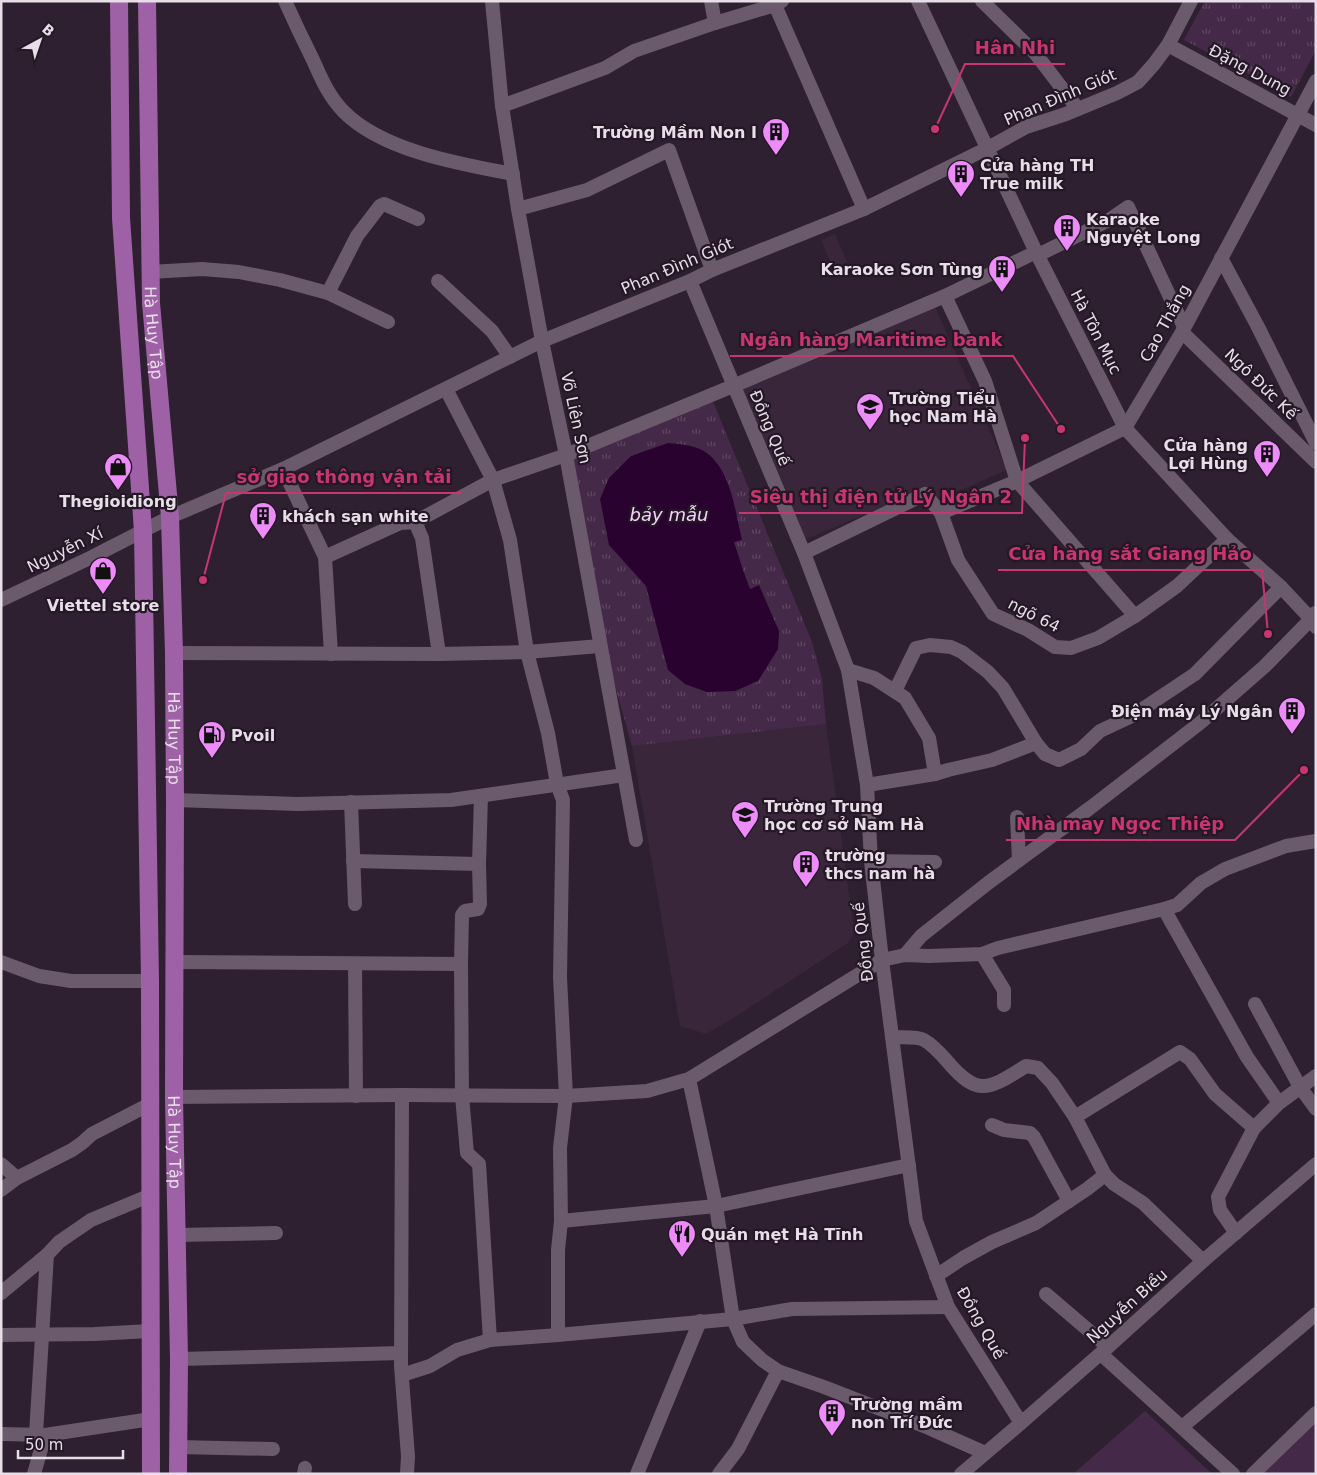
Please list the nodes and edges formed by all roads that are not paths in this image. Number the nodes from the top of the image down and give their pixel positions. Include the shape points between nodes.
1 (119, 1) edge
2 (147, 1) edge
3 (285, 1) edge
4 (492, 1) edge
5 (711, 1) edge
6 (918, 1) edge
7 (982, 1) edge
8 (1191, 1) edge
9 (779, 3) edge
10 (715, 23) junction
11 (1168, 45) junction
12 (1316, 81) edge
13 (502, 106) junction
14 (1078, 109) junction
15 (1298, 115) junction
16 (1316, 125) edge
17 (988, 148) junction
18 (513, 174) junction
19 (864, 209) junction
20 (518, 210) junction
21 (418, 219) dead end
22 (1037, 253) junction
23 (1221, 258) junction
24 (712, 270) junction
25 (150, 272) junction
26 (438, 281) dead end
27 (690, 281) junction
28 (328, 293) junction
29 (945, 296) junction
30 (388, 322) dead end
31 (1183, 330) junction
32 (542, 341) junction
33 (510, 357) junction
34 (733, 386) junction
35 (446, 389) junction
36 (1125, 428) junction
37 (1314, 433) edge
38 (566, 455) junction
39 (1316, 462) edge
40 (283, 469) junction
41 (494, 480) junction
42 (1017, 481) junction
43 (941, 513) junction
44 (170, 517) junction
45 (415, 522) junction
46 (143, 530) junction
47 (1227, 539) junction
48 (804, 553) junction
49 (325, 557) junction
50 (1281, 587) junction
51 (1, 600) edge
52 (1134, 616) junction
53 (1314, 619) edge
54 (600, 646) junction
55 (528, 652) junction
56 (174, 654) junction
57 (331, 654) junction
58 (439, 654) junction
59 (848, 670) junction
60 (894, 692) junction
61 (1036, 743) junction
62 (935, 774) junction
63 (624, 775) junction
64 (557, 784) junction
65 (867, 785) junction
66 (481, 796) junction
67 (175, 800) junction
68 (351, 802) junction
69 (1017, 817) dead end
70 (636, 840) dead end
71 (1316, 841) edge
72 (1019, 860) junction
73 (353, 861) junction
74 (871, 861) junction
75 (935, 862) dead end
76 (479, 864) junction
77 (355, 904) dead end
78 (1164, 909) junction
79 (982, 954) junction
80 (905, 955) junction
81 (882, 960) junction
82 (175, 962) junction
83 (355, 964) junction
84 (461, 964) junction
85 (3, 966) edge
86 (150, 981) junction
87 (1255, 1004) dead end
88 (1004, 1005) dead end
89 (893, 1038) junction
90 (1316, 1076) edge
91 (689, 1078) junction
92 (1300, 1088) junction
93 (402, 1095) junction
94 (356, 1096) junction
95 (462, 1096) junction
96 (566, 1096) junction
97 (174, 1097) junction
98 (1279, 1103) junction
99 (150, 1104) junction
100 (1316, 1109) edge
101 (1075, 1117) junction
102 (992, 1125) dead end
103 (1254, 1128) junction
104 (1, 1164) edge
105 (909, 1165) junction
106 (1314, 1170) edge
107 (1105, 1175) junction
108 (17, 1178) junction
109 (1, 1190) edge
110 (151, 1195) junction
111 (1069, 1201) junction
112 (716, 1206) junction
113 (561, 1221) junction
114 (276, 1232) dead end
115 (1236, 1233) junction
116 (176, 1235) junction
117 (47, 1255) junction
118 (1203, 1261) junction
119 (936, 1276) junction
120 (1, 1293) edge
121 (1046, 1294) dead end
122 (948, 1307) junction
123 (1316, 1314) edge
124 (733, 1319) junction
125 (700, 1321) junction
126 (150, 1331) junction
127 (1, 1335) edge
128 (42, 1335) junction
129 (558, 1335) junction
130 (490, 1340) junction
131 (1104, 1350) junction
132 (402, 1353) junction
133 (179, 1359) junction
134 (778, 1371) junction
135 (402, 1375) junction
136 (1316, 1413) edge
137 (151, 1419) junction
138 (1021, 1423) junction
139 (1182, 1427) junction
140 (1, 1434) edge
141 (41, 1434) junction
142 (178, 1447) junction
143 (273, 1449) dead end
144 (985, 1453) junction
145 (34, 1474) edge
146 (151, 1474) edge
147 (178, 1474) edge
148 (407, 1474) edge
149 (637, 1474) edge
150 (719, 1474) edge
151 (961, 1474) edge
152 (1233, 1474) edge
153 (1253, 1474) edge

1 - 46 main road, Hà Huy Tập via 121,218
2 - 25 main road, Hà Huy Tập
3 - 18 street via 327,90 344,112 364,128 391,142 452,162
4 - 13 street, Võ Liên Sơn
5 - 10 street
6 - 17 street, Hà Tôn Mục
7 - 14 street via 1035,53
8 - 11 street, Phan Đình Giót
9 - 10 street
9 - 19 street
10 - 13 street via 634,51 605,68
11 - 14 street, Phan Đình Giót via 1138,82
11 - 15 street, Đặng Dung
12 - 15 street, Cao Thắng
13 - 18 street, Võ Liên Sơn
14 - 17 street, Phan Đình Giót via 1026,127
15 - 16 street, Đặng Dung
15 - 23 street, Cao Thắng
17 - 19 street, Phan Đình Giót
17 - 22 street, Hà Tôn Mục
18 - 20 street, Võ Liên Sơn
19 - 24 street, Phan Đình Giót
20 - 24 street via 586,190 669,150
20 - 32 street, Võ Liên Sơn
21 - 28 street via 384,204 380,206 357,236
22 - 29 street
22 - 31 street via 1109,220 1128,207
22 - 36 street, Hà Tôn Mục
23 - 31 street, Cao Thắng
23 - 37 street
24 - 27 street, Phan Đình Giót
25 - 28 street via 202,269 239,272
25 - 44 main road, Hà Huy Tập
26 - 33 street via 492,331
27 - 32 street, Phan Đình Giót
27 - 34 street, Đồng Quế
28 - 30 street
29 - 34 street
29 - 42 street via 985,382
31 - 36 street, Cao Thắng
31 - 39 street, Ngô Đức Kế
32 - 33 street, Phan Đình Giót
32 - 38 street, Võ Liên Sơn
33 - 35 street, Phan Đình Giót
34 - 38 street
34 - 48 street, Đồng Quế
35 - 40 street, Phan Đình Giót
35 - 41 street
36 - 42 street
36 - 47 street, Hà Tôn Mục
38 - 41 street
38 - 54 street, Võ Liên Sơn
40 - 44 street, Phan Đình Giót
40 - 49 street
41 - 45 street
41 - 55 street via 510,540
42 - 43 street
42 - 52 street
43 - 48 street via 925,494
43 - 52 street, ngõ 64 via 958,560 993,614 1055,647 1071,648 1098,638
44 - 46 street, Phan Đình Giót
44 - 56 main road, Hà Huy Tập
45 - 49 street via 400,524
45 - 58 street via 422,538
46 - 51 street, Nguyễn Xí
46 - 86 main road, Hà Huy Tập
47 - 50 street, Hà Tôn Mục
47 - 52 street, ngõ 64 via 1177,586
48 - 59 street, Đồng Quế
49 - 57 street
50 - 53 street, Hà Tôn Mục
50 - 61 street via 1195,674 1132,716 1100,731 1081,749 1059,760 1045,754
53 - 72 street via 1200,723
54 - 55 street
54 - 63 street, Võ Liên Sơn
55 - 58 street
55 - 64 street
56 - 57 street
56 - 67 main road, Hà Huy Tập
57 - 58 street
59 - 60 street via 874,678
59 - 65 street, Đồng Quế
60 - 61 street via 916,648 930,645 951,647 988,672 1003,688
60 - 62 street via 905,698 929,738
61 - 62 street via 992,760
62 - 65 street
63 - 64 street
63 - 70 street, Võ Liên Sơn
64 - 66 street
64 - 96 street via 563,800 560,977
65 - 74 street, Đồng Quế
66 - 68 street via 451,800
66 - 76 street
67 - 68 street via 298,804
67 - 82 main road, Hà Huy Tập
68 - 73 street
69 - 72 street
71 - 78 street via 1286,846 1224,869 1201,883 1177,905
72 - 80 street via 921,936
73 - 76 street
73 - 77 street
74 - 75 street
74 - 81 street, Đồng Quế
76 - 84 street via 480,904 478,909 465,911 462,916
78 - 79 street
78 - 98 street via 1247,1057
79 - 80 street
79 - 88 street via 1004,990
80 - 81 street
81 - 89 street, Đồng Quế
81 - 91 street
82 - 83 street
82 - 97 main road, Hà Huy Tập
83 - 84 street
83 - 94 street
84 - 95 street
85 - 86 street via 71,981
86 - 99 main road, Hà Huy Tập
87 - 92 street
89 - 101 street via 922,1039 932,1045 954,1070 977,1086 987,1086 1026,1066 1038,1068
89 - 105 street, Đồng Quế
90 - 92 street
91 - 96 street via 647,1091
91 - 112 street
92 - 98 street
92 - 100 street
93 - 94 street
93 - 95 street
93 - 132 street
94 - 97 street
95 - 96 street
95 - 130 street via 467,1153 479,1164
96 - 113 street via 560,1148
97 - 99 main road
97 - 116 main road, Hà Huy Tập
98 - 103 street
99 - 108 street
99 - 110 main road, Hà Huy Tập
101 - 103 street via 1180,1052 1190,1059 1215,1094
101 - 107 street
102 - 111 street via 1004,1130 1030,1132
103 - 115 street via 1218,1197 1220,1210
104 - 108 street
105 - 112 street
105 - 119 street, Đồng Quế via 916,1221
106 - 115 street, Nguyễn Biểu
107 - 111 street
107 - 118 street via 1143,1203
108 - 109 street
110 - 117 street via 91,1220 58,1242
110 - 126 main road, Hà Huy Tập
111 - 119 street via 1036,1223 992,1242
112 - 113 street
112 - 124 street
113 - 129 street
114 - 116 street
115 - 118 street, Nguyễn Biểu
116 - 133 main road, Hà Huy Tập
117 - 120 street
117 - 128 street
118 - 131 street, Nguyễn Biểu
119 - 122 street, Đồng Quế
121 - 131 street
122 - 124 street via 792,1309
122 - 138 street, Đồng Quế
123 - 139 street
124 - 125 street
124 - 134 street via 743,1342
125 - 129 street
125 - 149 street
126 - 128 street
126 - 137 main road, Hà Huy Tập
127 - 128 street
128 - 141 street
129 - 130 street
130 - 135 street via 457,1350 430,1366
131 - 138 street, Nguyễn Biểu
131 - 139 street
132 - 133 street
132 - 135 street
133 - 142 main road, Hà Huy Tập
134 - 144 street via 929,1428
134 - 150 street via 738,1450
135 - 148 street
136 - 153 street
137 - 141 street
137 - 146 main road, Hà Huy Tập
138 - 144 street, Nguyễn Biểu
139 - 152 street
140 - 141 street
141 - 145 street
142 - 143 street
142 - 147 main road, Hà Huy Tập
144 - 151 street, Nguyễn Biểu

